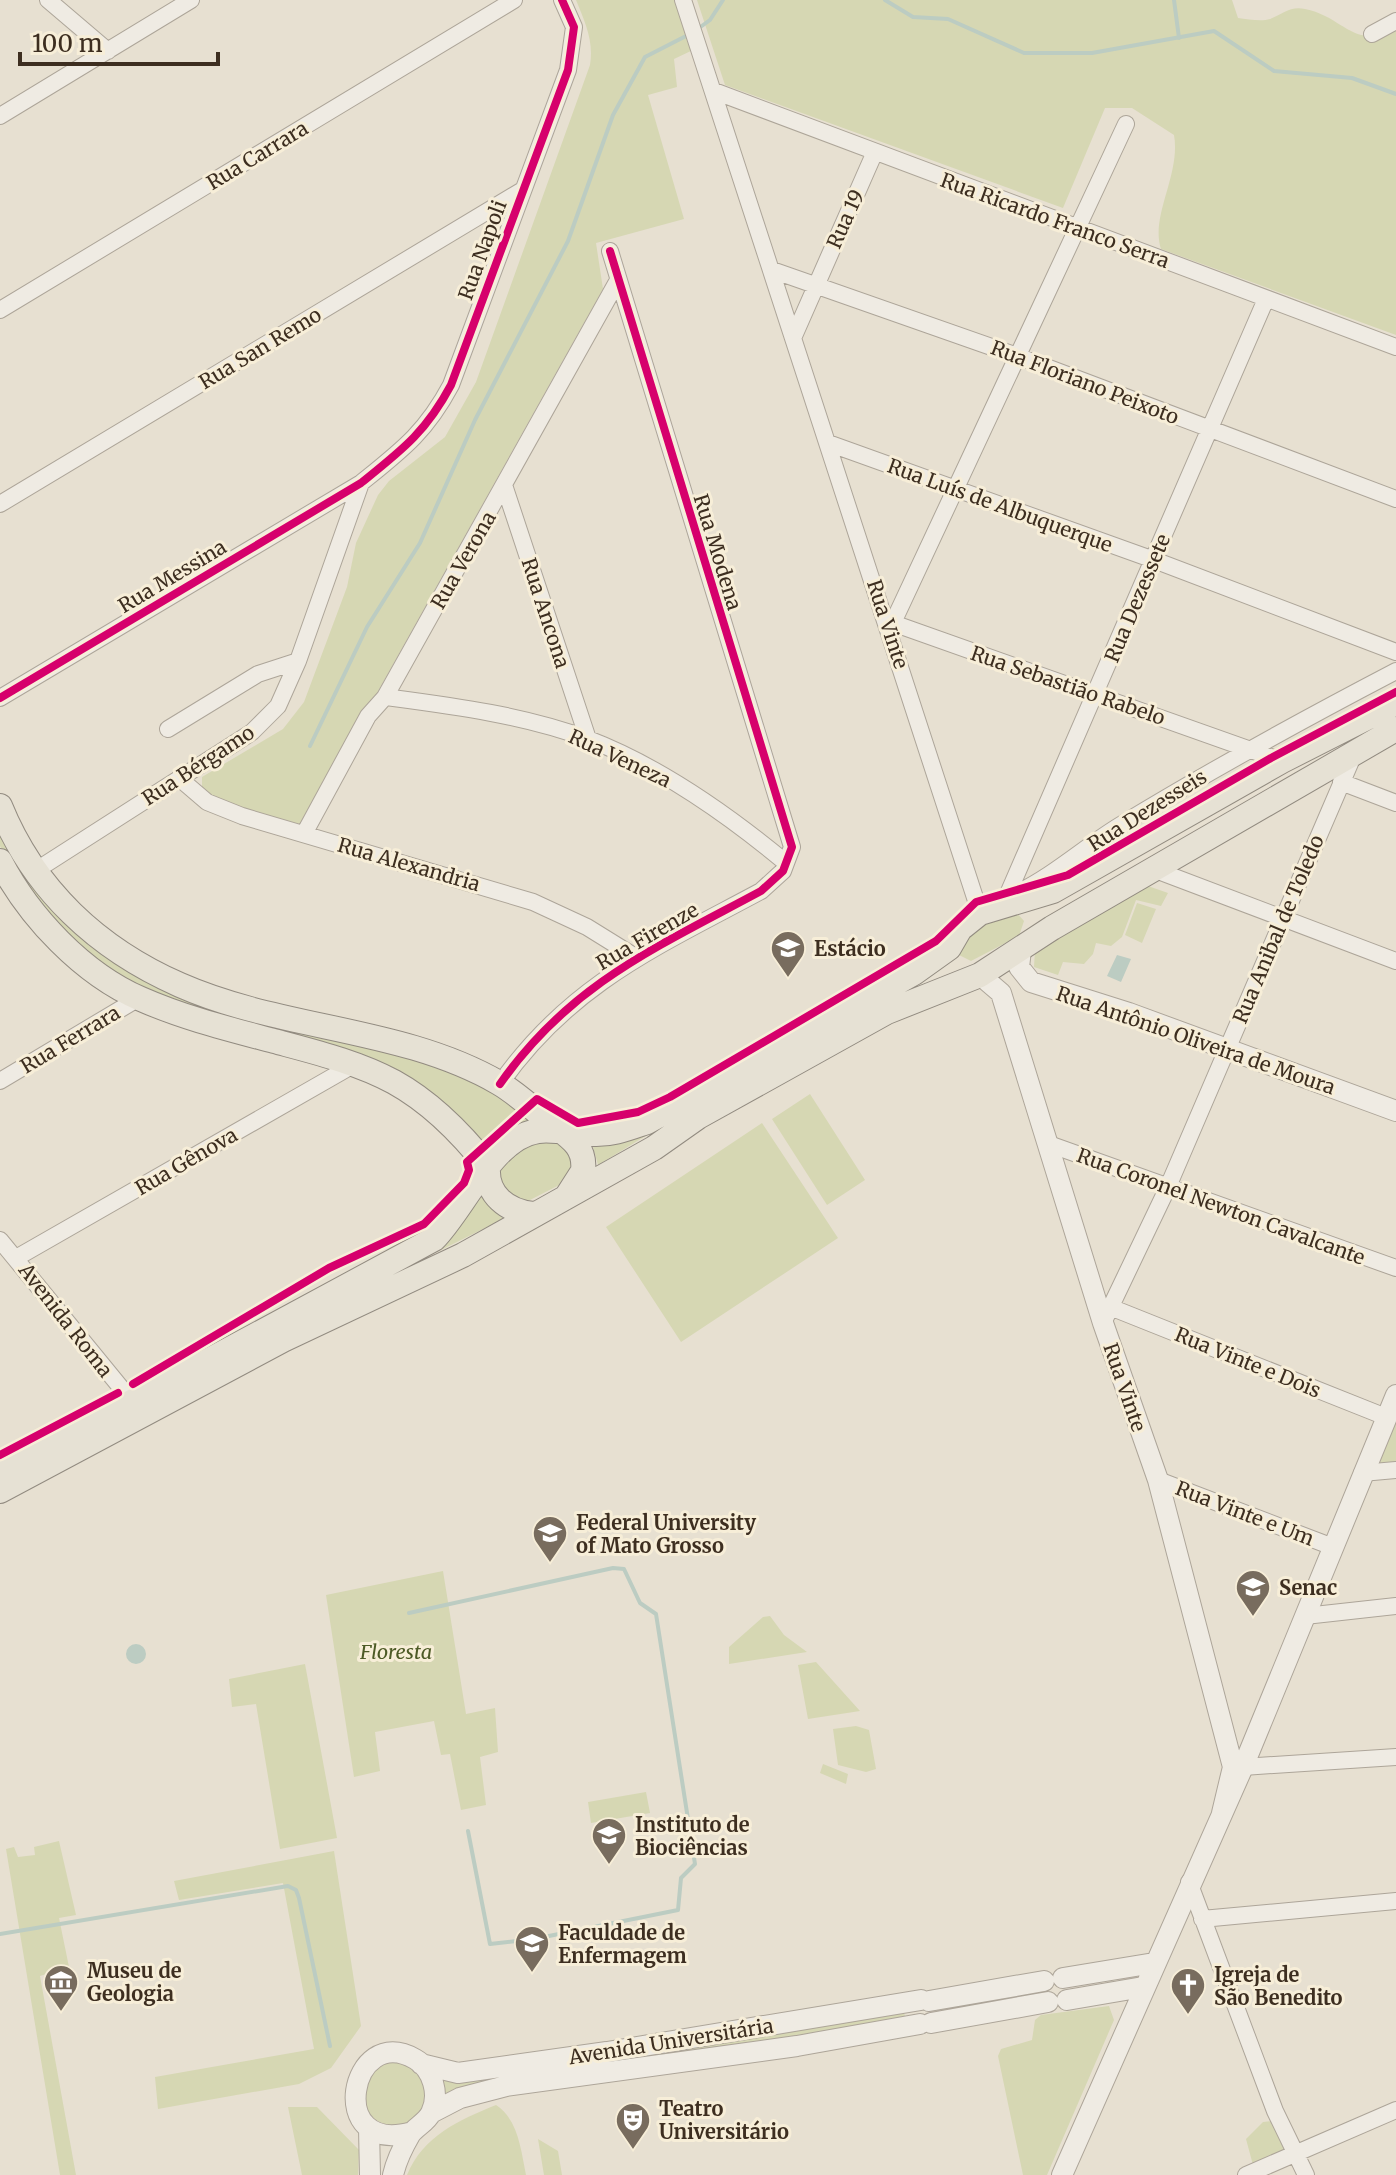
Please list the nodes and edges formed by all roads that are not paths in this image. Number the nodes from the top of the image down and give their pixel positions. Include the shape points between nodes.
1 (48, 0) edge
2 (191, 0) edge
3 (514, 0) edge
4 (562, 0) edge
5 (684, 5) edge
6 (1396, 21) edge
7 (1372, 34) dead end
8 (108, 51) junction
9 (714, 91) junction
10 (0, 116) edge
11 (1126, 124) dead end
12 (874, 154) junction
13 (521, 191) junction
14 (1077, 227) junction
15 (610, 251) dead end
16 (772, 270) junction
17 (617, 282) junction
18 (816, 285) junction
19 (1266, 299) junction
20 (0, 310) edge
21 (794, 336) junction
22 (1396, 347) edge
23 (1017, 356) junction
24 (1210, 430) junction
25 (828, 443) junction
26 (361, 483) junction
27 (505, 488) junction
28 (955, 490) junction
29 (1396, 499) edge
30 (0, 504) edge
31 (1154, 560) junction
32 (890, 629) junction
33 (1396, 652) edge
34 (298, 661) junction
35 (1396, 671) edge
36 (1096, 694) junction
37 (385, 697) junction
38 (0, 698) edge
39 (1396, 703) edge
40 (168, 729) dead end
41 (1396, 729) edge
42 (588, 739) junction
43 (1247, 749) junction
44 (1354, 754) junction
45 (1282, 761) junction
46 (179, 778) junction
47 (1304, 780) junction
48 (1339, 787) junction
49 (1396, 803) edge
50 (0, 806) edge
51 (304, 834) junction
52 (0, 861) edge
53 (785, 862) junction
54 (1153, 869) junction
55 (35, 871) junction
56 (6, 888) edge
57 (1014, 900) junction
58 (980, 913) junction
59 (1283, 917) junction
60 (949, 948) junction
61 (1021, 950) junction
62 (637, 958) junction
63 (1396, 961) edge
64 (980, 975) junction
65 (139, 998) junction
66 (1227, 1049) junction
67 (355, 1064) junction
68 (0, 1081) edge
69 (500, 1084) junction
70 (1396, 1111) edge
71 (563, 1132) junction
72 (1046, 1143) junction
73 (488, 1167) junction
74 (1167, 1189) junction
75 (565, 1197) junction
76 (533, 1214) junction
77 (0, 1240) edge
78 (16, 1258) junction
79 (1396, 1268) edge
80 (1106, 1315) junction
81 (1396, 1395) edge
82 (131, 1400) junction
83 (1386, 1417) junction
84 (1396, 1470) edge
85 (0, 1473) edge
86 (1362, 1473) junction
87 (1158, 1480) junction
88 (0, 1491) edge
89 (1333, 1547) junction
90 (1396, 1606) edge
91 (1305, 1616) junction
92 (1396, 1757) edge
93 (1243, 1767) junction
94 (1222, 1813) junction
95 (1189, 1882) junction
96 (1396, 1901) edge
97 (1204, 1926) junction
98 (1169, 1929) junction
99 (1154, 1963) junction
100 (1143, 1987) junction
101 (925, 2000) junction
102 (926, 2023) junction
103 (421, 2064) junction
104 (1396, 2110) edge
105 (431, 2113) junction
106 (369, 2128) junction
107 (412, 2132) junction
108 (1297, 2154) junction
109 (370, 2175) edge
110 (393, 2175) edge
111 (1062, 2175) edge
112 (1246, 2175) edge
113 (1306, 2175) edge

1 - 8 street
2 - 8 street
3 - 20 street, Rua Carrara
4 - 13 street, Rua Napoli via 574,27 568,70
5 - 9 street, Rua Vinte
6 - 7 street
8 - 10 street
9 - 12 street, Rua Ricardo Franco Serra
9 - 16 street, Rua Vinte
11 - 14 street
12 - 14 street, Rua Ricardo Franco Serra
12 - 18 street, Rua 19
13 - 26 street, Rua Napoli via 451,385 432,419
13 - 30 street, Rua San Remo
14 - 19 street, Rua Ricardo Franco Serra
14 - 23 street
15 - 17 street, Rua Modena
16 - 18 street, Rua Floriano Peixoto
16 - 21 street, Rua Vinte
17 - 27 street, Rua Verona
17 - 53 street, Rua Modena via 791,840
18 - 21 street
18 - 23 street, Rua Floriano Peixoto
19 - 22 street, Rua Ricardo Franco Serra
19 - 24 street, Rua Dezessete
21 - 25 street, Rua Vinte
23 - 24 street, Rua Floriano Peixoto
23 - 28 street
24 - 29 street, Rua Floriano Peixoto
24 - 31 street, Rua Dezessete
25 - 28 street, Rua Luís de Albuquerque
25 - 32 street, Rua Vinte
26 - 34 street, Rua Bérgamo
26 - 38 street, Rua Messina
27 - 37 street, Rua Verona
27 - 42 street, Rua Ancona
28 - 31 street, Rua Luís de Albuquerque
28 - 32 street
31 - 33 street, Rua Luís de Albuquerque
31 - 36 street, Rua Dezessete
32 - 36 street, Rua Sebastião Rabelo via 901,626
32 - 58 street, Rua Vinte
34 - 40 street via 258,674
34 - 46 street, Rua Bérgamo via 278,706 252,732
35 - 43 street, Rua Dezesseis
36 - 43 street, Rua Sebastião Rabelo
36 - 57 street, Rua Dezessete
37 - 42 street, Rua Veneza via 498,714
37 - 51 street, Rua Verona via 368,716
39 - 45 main road
41 - 44 main road
42 - 53 street, Rua Veneza via 677,784
43 - 45 street, Rua Sebastião Rabelo
43 - 57 street, Rua Dezesseis via 1102,836
44 - 47 main road
44 - 48 street, Rua Anibal de Toledo
45 - 57 main road via 1053,891
46 - 51 street, Rua Alexandria via 207,802
46 - 55 street, Rua Bérgamo
47 - 48 street
47 - 54 main road
48 - 49 street
48 - 59 street, Rua Anibal de Toledo
50 - 55 main road
51 - 62 street, Rua Alexandria via 533,902
52 - 56 main road
53 - 62 street, Rua Firenze via 777,879 761,891
54 - 59 street
54 - 61 main road
55 - 69 main road via 88,931 180,985 254,1010 407,1047
56 - 65 main road via 96,970
57 - 58 main road
57 - 61 main road via 1036,911 1036,929
58 - 60 main road via 960,929
59 - 63 street
59 - 66 street, Rua Anibal de Toledo
60 - 64 main road via 946,955 956,968
60 - 71 main road via 844,1014 647,1122 614,1133
61 - 64 main road
61 - 66 street, Rua Antônio Oliveira de Moura via 1019,967 1031,982
62 - 69 street, Rua Firenze via 561,1011 529,1043
64 - 72 street, Rua Vinte via 1001,993
64 - 75 main road via 887,1012
65 - 67 main road
65 - 68 street, Rua Ferrara
66 - 70 street, Rua Antônio Oliveira de Moura
66 - 74 street, Rua Anibal de Toledo
67 - 73 main road via 417,1096 463,1136
67 - 78 street, Rua Gênova
69 - 71 main road
71 - 73 main road via 526,1134
71 - 75 main road via 577,1144 584,1163 580,1180
72 - 74 street, Rua Coronel Newton Cavalcante
72 - 80 street, Rua Vinte
73 - 76 main road via 489,1182 501,1202
73 - 82 main road via 434,1239
74 - 79 street, Rua Coronel Newton Cavalcante
74 - 80 street, Rua Anibal de Toledo
75 - 76 main road
76 - 88 main road via 463,1255 283,1340
77 - 78 street, Avenida Roma
78 - 82 street, Avenida Roma
80 - 83 street, Rua Vinte e Dois
80 - 87 street, Rua Vinte
81 - 83 street
82 - 85 main road
83 - 86 street
84 - 86 street
86 - 89 street
87 - 89 street, Rua Vinte e Um
87 - 94 street, Rua Vinte via 1233,1767
89 - 91 street
90 - 91 street
91 - 93 street
92 - 93 street
93 - 94 street
94 - 95 street
95 - 97 street
95 - 98 street
96 - 97 street
97 - 98 street via 1189,1922
97 - 108 street via 1275,2111
98 - 99 street
99 - 100 street
99 - 101 street, Avenida Universitária
100 - 102 street, Avenida Universitária
100 - 111 street
101 - 102 street via 912,2012
101 - 103 street, Avenida Universitária via 458,2073
102 - 105 street, Avenida Universitária via 506,2086 460,2098
103 - 105 street via 435,2086
103 - 106 street, Avenida Universitária via 398,2054 375,2058 364,2067 353,2093 359,2116
104 - 108 street
105 - 107 street, Avenida Universitária
106 - 107 street via 385,2135
106 - 109 street, Avenida Universitária
107 - 110 street, Avenida Universitária
108 - 112 street
108 - 113 street

